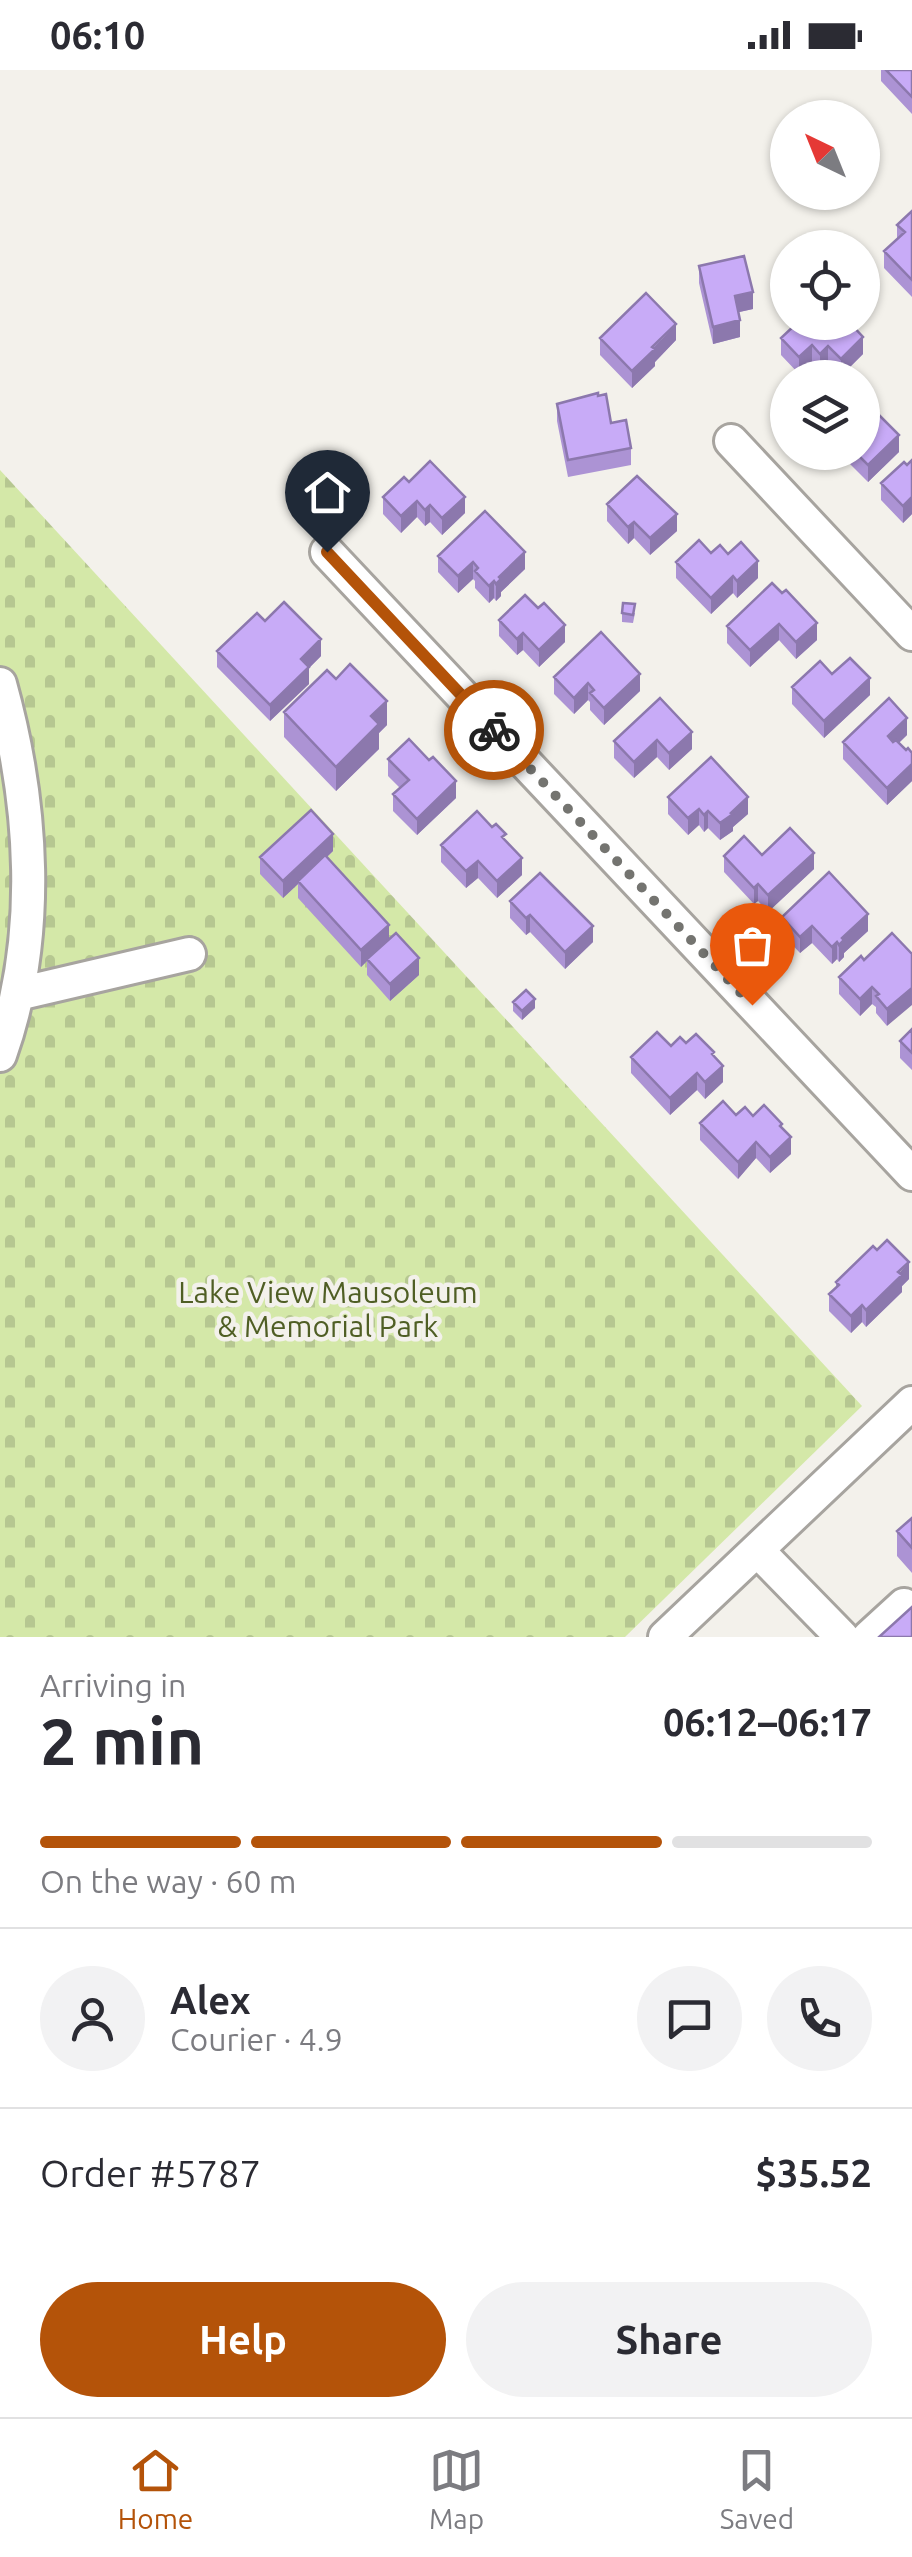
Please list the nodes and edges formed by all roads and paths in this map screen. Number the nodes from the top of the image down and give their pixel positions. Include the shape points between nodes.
1 (731, 441) dead end
2 (327, 552) dead end
3 (912, 634) edge
4 (0, 684) edge
5 (190, 954) dead end
6 (18, 994) junction
7 (0, 1055) edge
8 (912, 1174) edge
9 (912, 1402) edge
10 (756, 1550) junction
11 (904, 1605) dead end
12 (665, 1637) edge
13 (842, 1637) edge
14 (869, 1637) edge

1 - 3 street
2 - 8 street
4 - 6 street via 27,857
5 - 6 street
6 - 7 street
9 - 10 street
10 - 12 street
10 - 13 street
11 - 14 street

